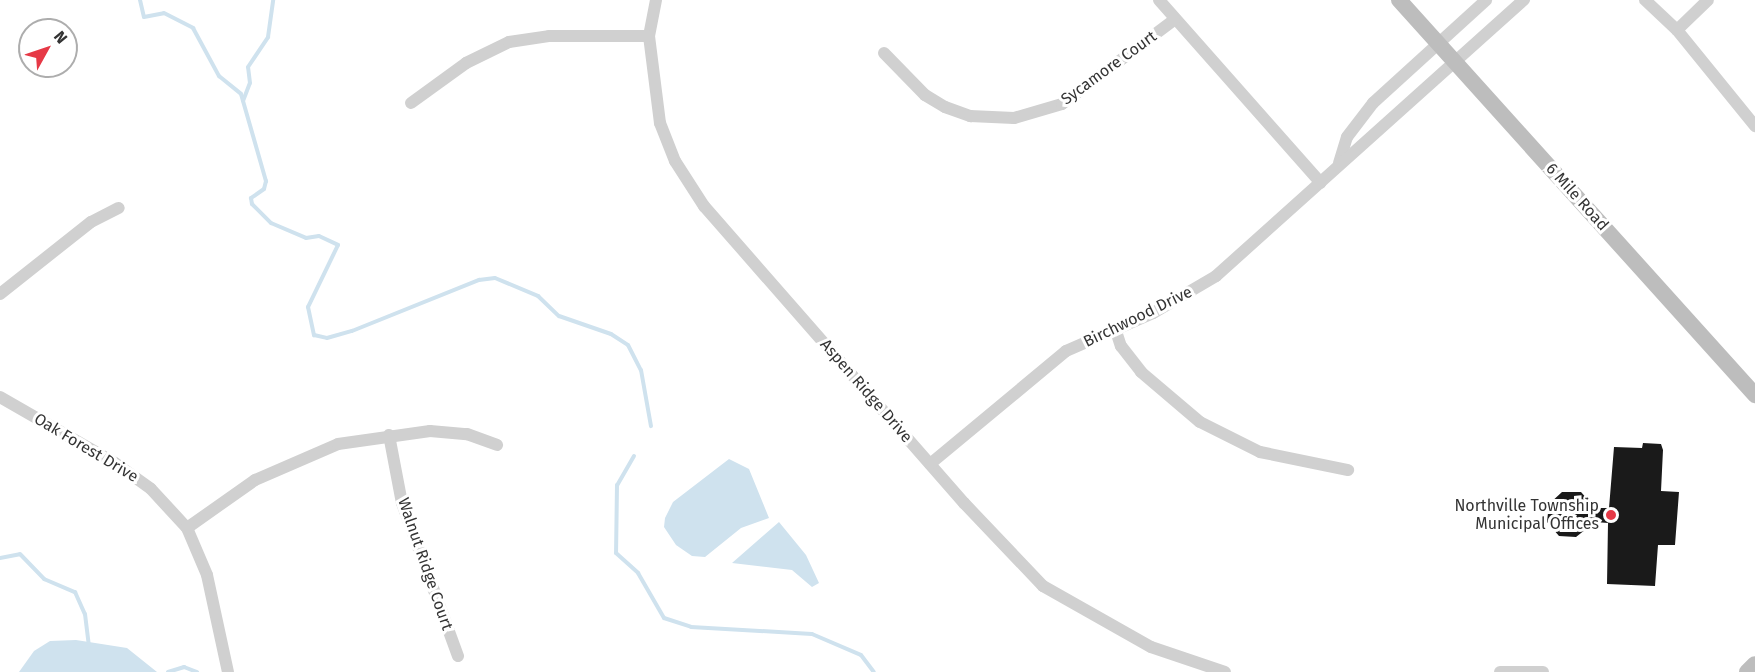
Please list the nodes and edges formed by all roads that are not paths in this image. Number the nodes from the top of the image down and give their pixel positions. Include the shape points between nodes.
1 (656, 0) edge
2 (1159, 0) edge
3 (1399, 0) edge
4 (1486, 0) edge
5 (1524, 0) edge
6 (1645, 0) edge
7 (1708, 0) edge
8 (1174, 20) junction
9 (1677, 30) junction
10 (650, 36) junction
11 (1438, 44) junction
12 (884, 53) dead end
13 (1456, 63) junction
14 (411, 103) dead end
15 (1755, 126) edge
16 (1339, 163) junction
17 (1321, 183) junction
18 (119, 208) dead end
19 (0, 294) edge
20 (1115, 328) junction
21 (1755, 395) edge
22 (0, 397) edge
23 (389, 435) junction
24 (497, 445) dead end
25 (930, 464) junction
26 (1348, 470) dead end
27 (187, 528) junction
28 (458, 656) dead end
29 (1755, 664) edge
30 (1197, 668) edge
31 (228, 672) edge
32 (1225, 672) edge
33 (1500, 672) edge
34 (1543, 672) edge
35 (1747, 672) edge

1 - 10 street, Aspen Ridge Drive
2 - 8 street
3 - 11 street, 6 Mile Road
4 - 11 street, Birchwood Drive
5 - 13 street, Birchwood Drive
6 - 9 street
7 - 9 street
8 - 12 street, Sycamore Court via 1062,104 1014,118 970,116 945,107 925,95
8 - 17 street
9 - 15 street
10 - 14 street via 549,36 509,42 466,63
10 - 25 street, Aspen Ridge Drive via 660,123 675,161 699,197
11 - 13 street, 6 Mile Road
11 - 16 street, Birchwood Drive via 1373,103 1347,137
13 - 16 street, Birchwood Drive via 1363,148
13 - 21 street, 6 Mile Road
16 - 17 street, Birchwood Drive
17 - 20 street, Birchwood Drive via 1216,276 1153,313
18 - 19 street via 91,222
20 - 25 street, Birchwood Drive via 1045,367
20 - 26 street via 1121,346 1141,372 1200,422 1260,452
22 - 27 street, Oak Forest Drive via 115,463 151,489
23 - 24 street via 467,434
23 - 27 street via 338,444 294,460 226,497
23 - 28 street, Walnut Ridge Court via 408,521
25 - 30 street, Aspen Ridge Drive via 1043,585 1150,647
27 - 31 street, Oak Forest Drive via 207,575
29 - 35 street
30 - 32 street, Aspen Ridge Drive
33 - 34 street

